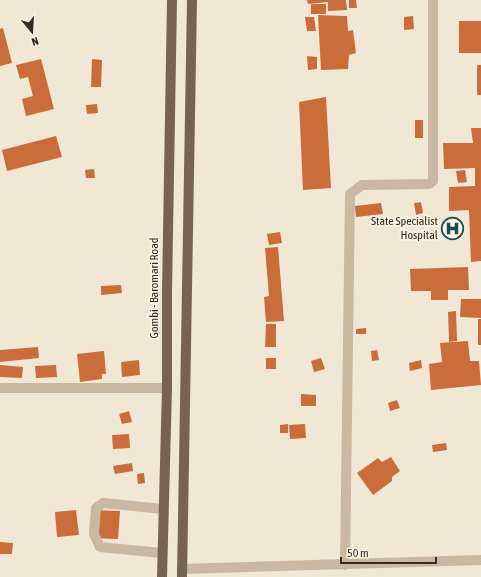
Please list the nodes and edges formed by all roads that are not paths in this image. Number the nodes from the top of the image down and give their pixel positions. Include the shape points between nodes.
1 (172, 0) edge
2 (192, 0) edge
3 (433, 0) edge
4 (0, 388) edge
5 (167, 388) junction
6 (163, 509) junction
7 (162, 553) junction
8 (481, 560) edge
9 (345, 565) junction
10 (182, 573) edge
11 (162, 577) edge

1 - 5 main road, Gombi - Baromari Road
2 - 10 main road
3 - 9 street via 433,181 429,184 362,185 350,194
4 - 5 street
5 - 6 main road, Gombi - Baromari Road
6 - 7 main road, Gombi - Baromari Road
6 - 7 street via 103,503 96,508 94,534 100,547
7 - 11 main road, Gombi - Baromari Road
8 - 9 street
9 - 10 street

